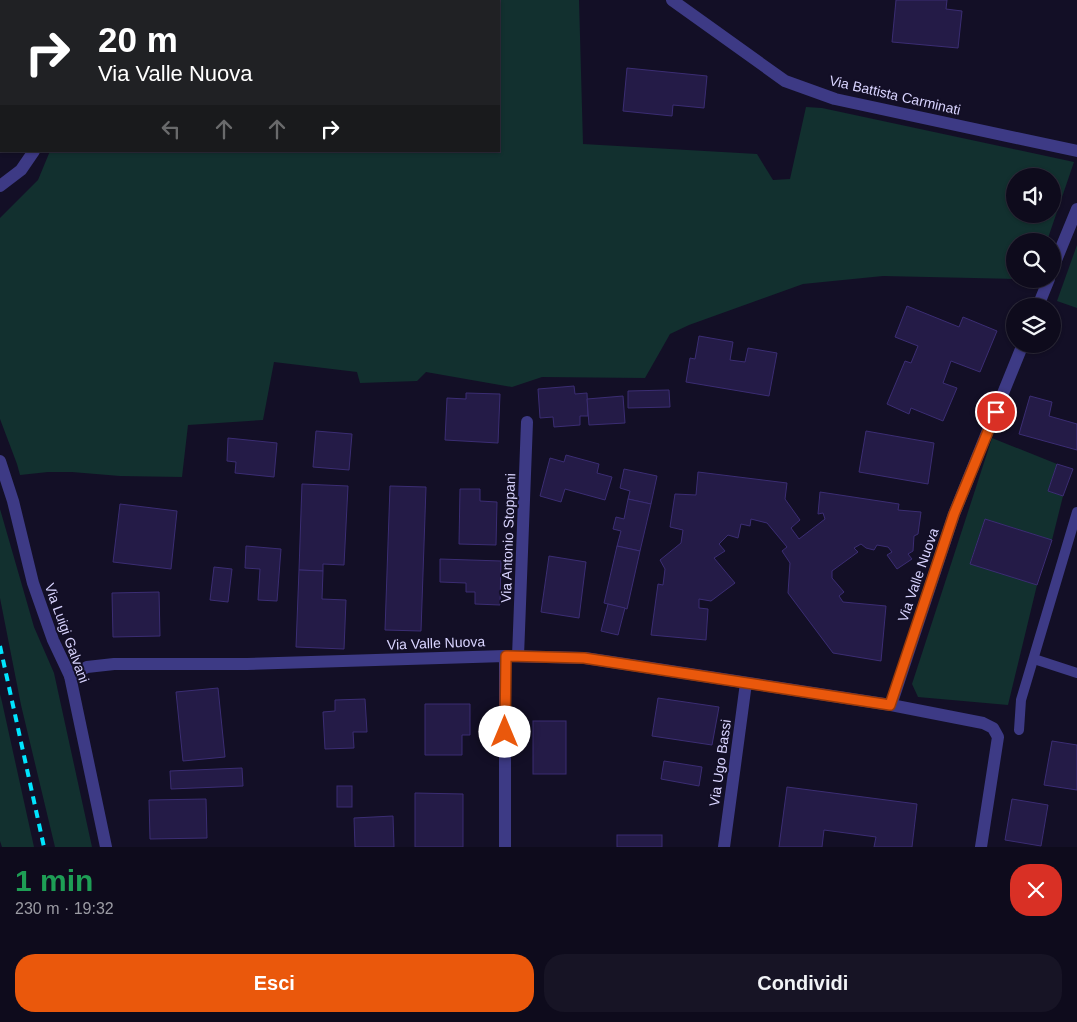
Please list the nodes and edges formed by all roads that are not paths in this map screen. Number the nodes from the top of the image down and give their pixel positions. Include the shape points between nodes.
1 (672, 0) edge
2 (1077, 151) edge
3 (33, 152) edge
4 (0, 186) edge
5 (1077, 209) edge
6 (1061, 248) edge
7 (1019, 353) edge
8 (527, 422) dead end
9 (0, 461) edge
10 (1077, 512) edge
11 (512, 656) junction
12 (1034, 659) junction
13 (1077, 673) edge
14 (70, 676) junction
15 (746, 683) junction
16 (890, 705) junction
17 (1019, 730) dead end
18 (106, 847) edge
19 (504, 847) edge
20 (724, 847) edge
21 (981, 847) edge

1 - 2 street, Via Battista Carminati via 794,84 835,99
3 - 4 street via 22,170
5 - 6 street
7 - 16 street, Via Valle Nuova via 954,514
8 - 11 street, Via Antonio Stoppani
9 - 14 street, Via Luigi Galvani via 33,583
10 - 12 lane
11 - 14 street, Via Valle Nuova via 247,664 114,664 87,668
11 - 15 street, Via Valle Nuova via 584,658
11 - 19 street, Via Antonio Stoppani
12 - 13 lane
12 - 17 lane via 1021,700
14 - 18 street, Via Luigi Galvani
15 - 16 street, Via Valle Nuova
15 - 20 street, Via Ugo Bassi
16 - 21 street, Via Valle Nuova via 984,723 993,728 998,737

